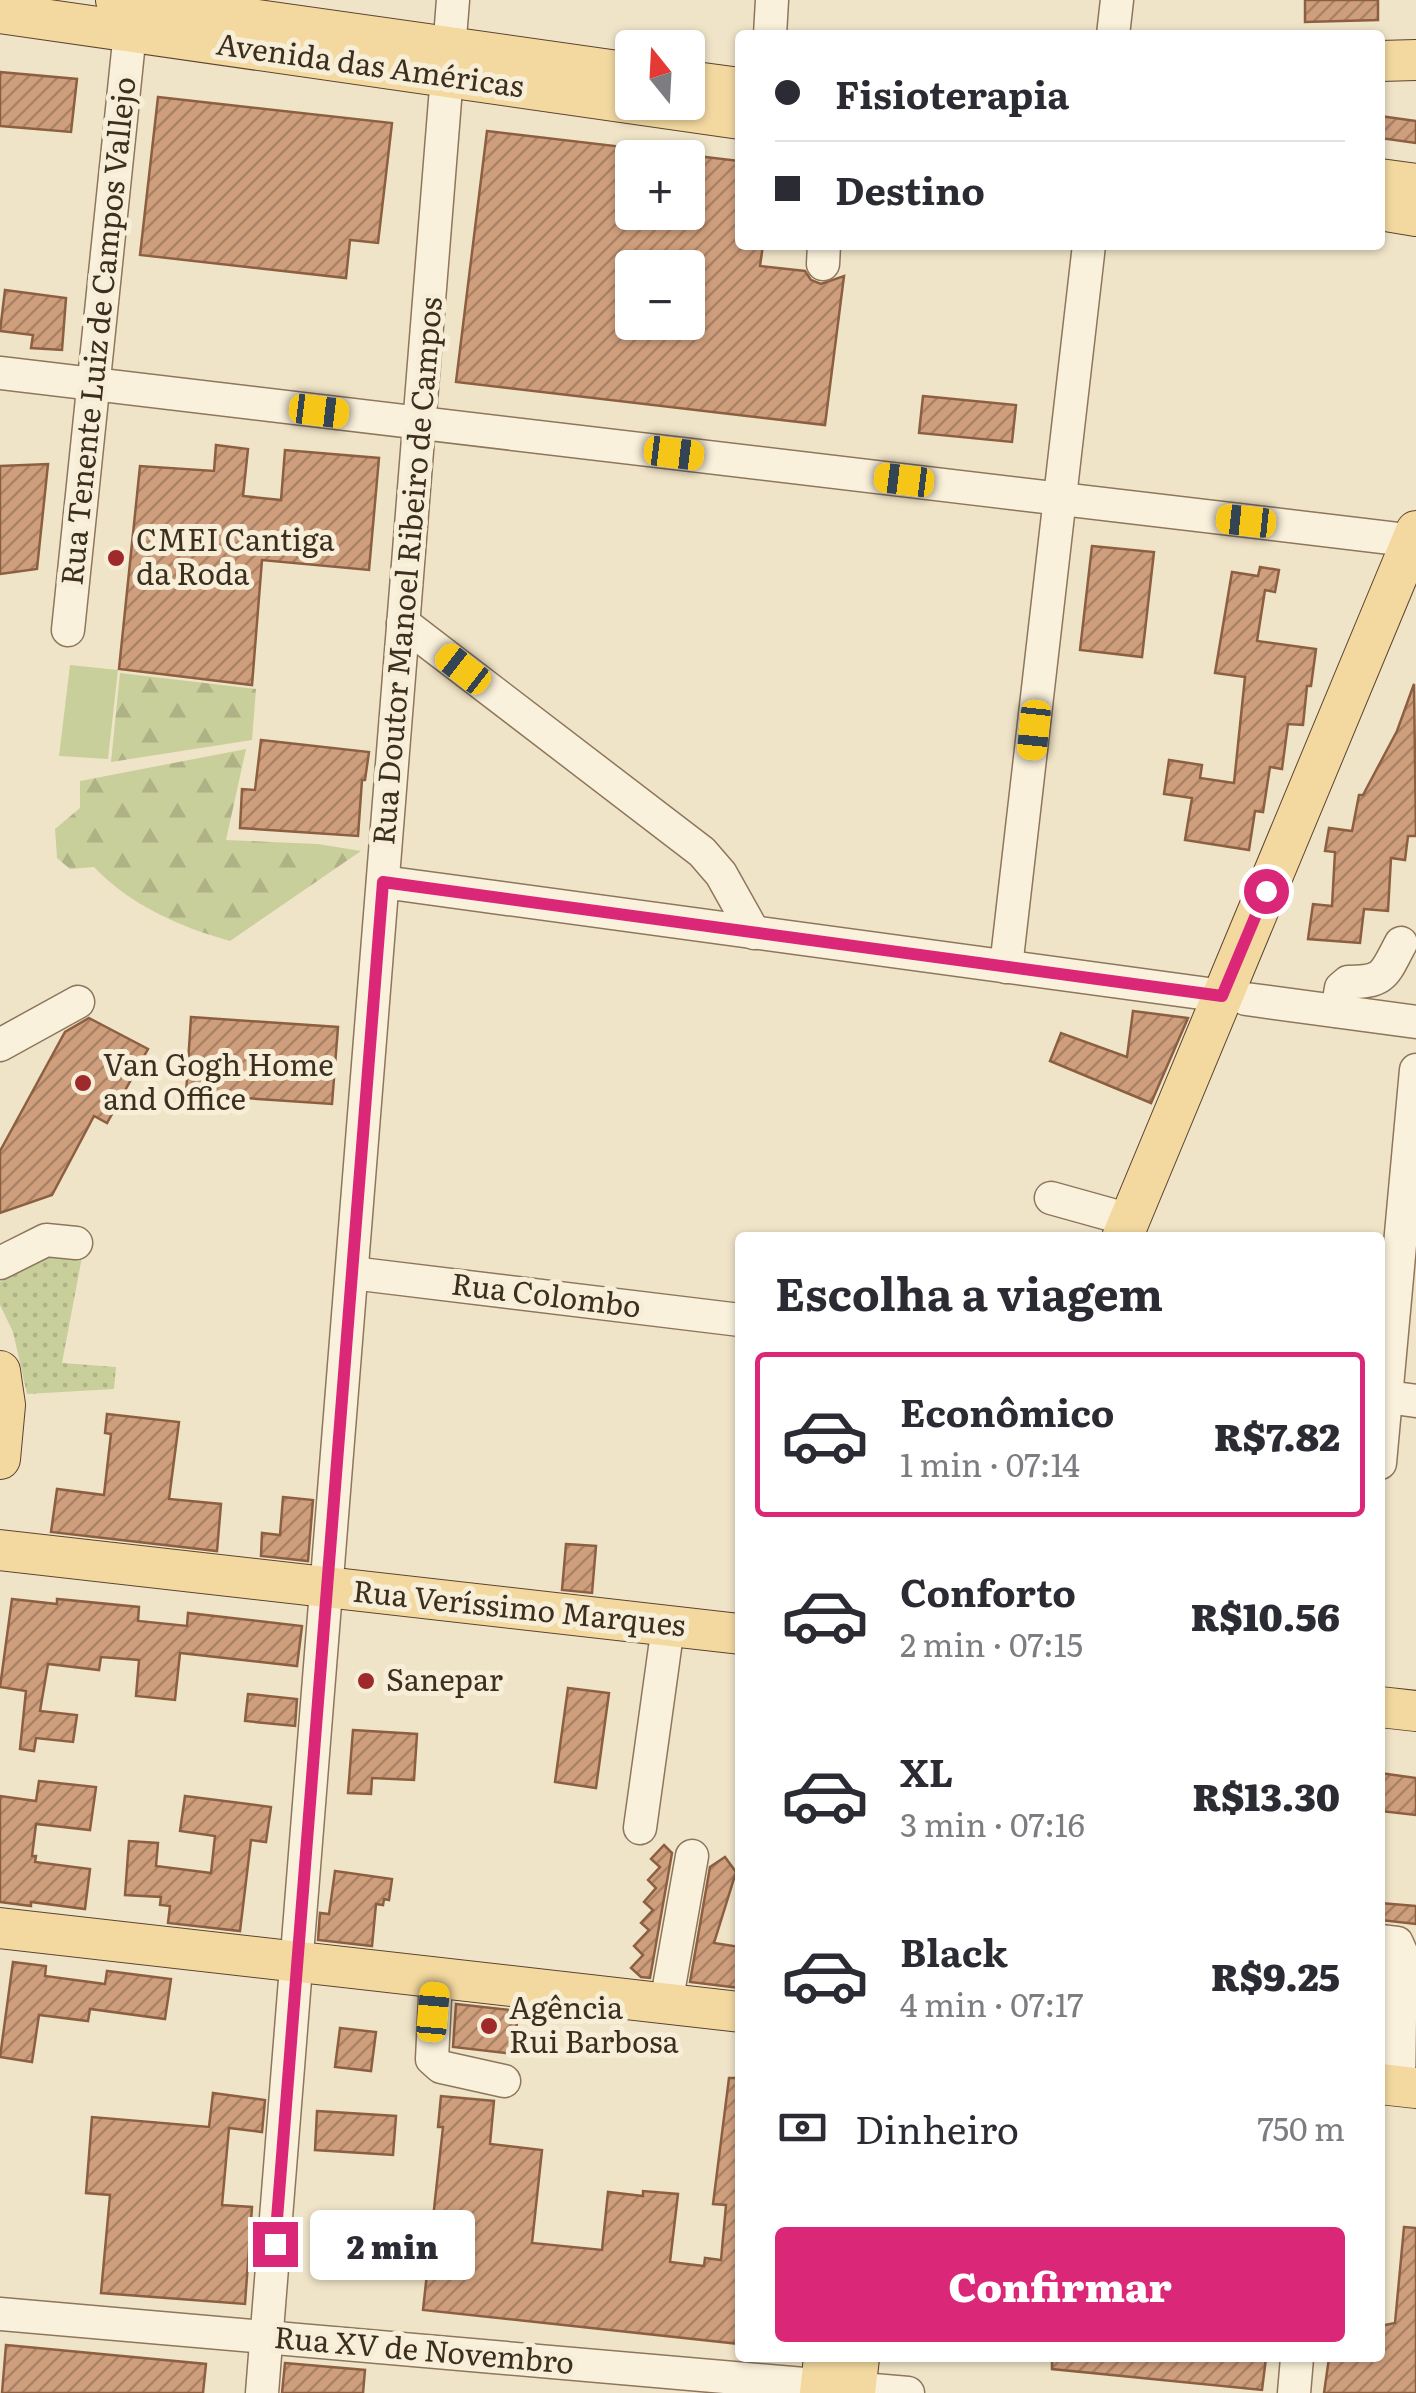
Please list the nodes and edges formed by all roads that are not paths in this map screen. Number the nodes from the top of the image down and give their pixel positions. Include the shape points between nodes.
1 (452, 0) edge
2 (772, 0) edge
3 (1117, 0) edge
4 (0, 13) edge
5 (123, 16) edge
6 (0, 22) edge
7 (70, 23) junction
8 (770, 30) edge
9 (1114, 30) edge
10 (1416, 60) edge
11 (1385, 61) edge
12 (448, 62) junction
13 (735, 70) edge
14 (615, 71) edge
15 (705, 71) edge
16 (705, 83) edge
17 (735, 87) edge
18 (735, 118) edge
19 (1385, 180) edge
20 (1416, 184) edge
21 (1385, 211) edge
22 (1416, 216) edge
23 (1088, 250) edge
24 (0, 373) edge
25 (93, 384) junction
26 (419, 423) junction
27 (1060, 499) junction
28 (1415, 538) edge
29 (1416, 599) edge
30 (403, 623) junction
31 (68, 630) dead end
32 (383, 882) junction
33 (754, 933) junction
34 (1401, 943) dead end
35 (1006, 967) junction
36 (1234, 998) junction
37 (78, 1002) dead end
38 (1336, 1011) junction
39 (1416, 1022) edge
40 (0, 1046) edge
41 (1416, 1070) edge
42 (1051, 1198) dead end
43 (1132, 1232) edge
44 (76, 1242) dead end
45 (0, 1263) edge
46 (352, 1273) junction
47 (735, 1319) edge
48 (0, 1371) edge
49 (1394, 1398) edge
50 (1385, 1440) edge
51 (0, 1459) edge
52 (0, 1550) edge
53 (327, 1587) junction
54 (668, 1626) junction
55 (735, 1633) edge
56 (1385, 1708) edge
57 (1416, 1711) edge
58 (640, 1828) dead end
59 (692, 1856) dead end
60 (0, 1928) edge
61 (1385, 1942) edge
62 (297, 1962) junction
63 (436, 1978) junction
64 (666, 2004) junction
65 (735, 2011) edge
66 (504, 2081) dead end
67 (1398, 2086) edge
68 (0, 2314) edge
69 (267, 2337) junction
70 (1297, 2362) edge
71 (839, 2379) edge
72 (262, 2393) edge
73 (908, 2393) edge
74 (1294, 2393) edge

1 - 12 street, Rua Doutor Manoel Ribeiro de Campos
2 - 8 street
3 - 9 street
4 - 7 main road, Avenida das Américas
5 - 7 main road, Avenida das Américas
5 - 12 main road, Avenida das Américas
5 - 25 street, Rua Tenente Luiz de Campos Vallejo
6 - 7 main road
10 - 11 main road
12 - 14 main road, Avenida das Américas
12 - 18 main road, Avenida das Américas
12 - 26 street, Rua Doutor Manoel Ribeiro de Campos
13 - 15 main road
16 - 17 main road
19 - 20 main road
21 - 22 main road
23 - 27 street
24 - 25 street
25 - 26 street
25 - 31 street, Rua Tenente Luiz de Campos Vallejo
26 - 27 street
26 - 30 street, Rua Doutor Manoel Ribeiro de Campos
27 - 28 street
27 - 35 street
28 - 36 main road
29 - 36 main road
30 - 32 street, Rua Doutor Manoel Ribeiro de Campos
30 - 33 street via 702,852
32 - 33 street
32 - 46 street, Rua Doutor Manoel Ribeiro de Campos
33 - 35 street
34 - 38 street via 1383,977 1341,988
35 - 36 street
36 - 38 street
36 - 43 main road
37 - 40 street
38 - 39 street
41 - 49 street
42 - 43 street
44 - 45 street via 46,1240
46 - 47 street, Rua Colombo
46 - 53 street, Rua Doutor Manoel Ribeiro de Campos
48 - 51 main road
49 - 50 street
52 - 53 main road, Rua Veríssimo Marques
53 - 54 main road, Rua Veríssimo Marques
53 - 62 street, Rua Doutor Manoel Ribeiro de Campos
54 - 55 main road, Rua Veríssimo Marques
54 - 58 street
56 - 57 main road
59 - 64 street
60 - 62 main road
61 - 67 street via 1401,1952
62 - 63 main road
62 - 69 street, Rua Doutor Manoel Ribeiro de Campos
63 - 64 main road
63 - 66 street via 432,2058 441,2067
64 - 65 main road
68 - 69 street, Rua XV de Novembro
69 - 71 street, Rua XV de Novembro via 401,2341
69 - 72 street, Rua Doutor Manoel Ribeiro de Campos
70 - 74 street
71 - 73 street, Rua XV de Novembro

